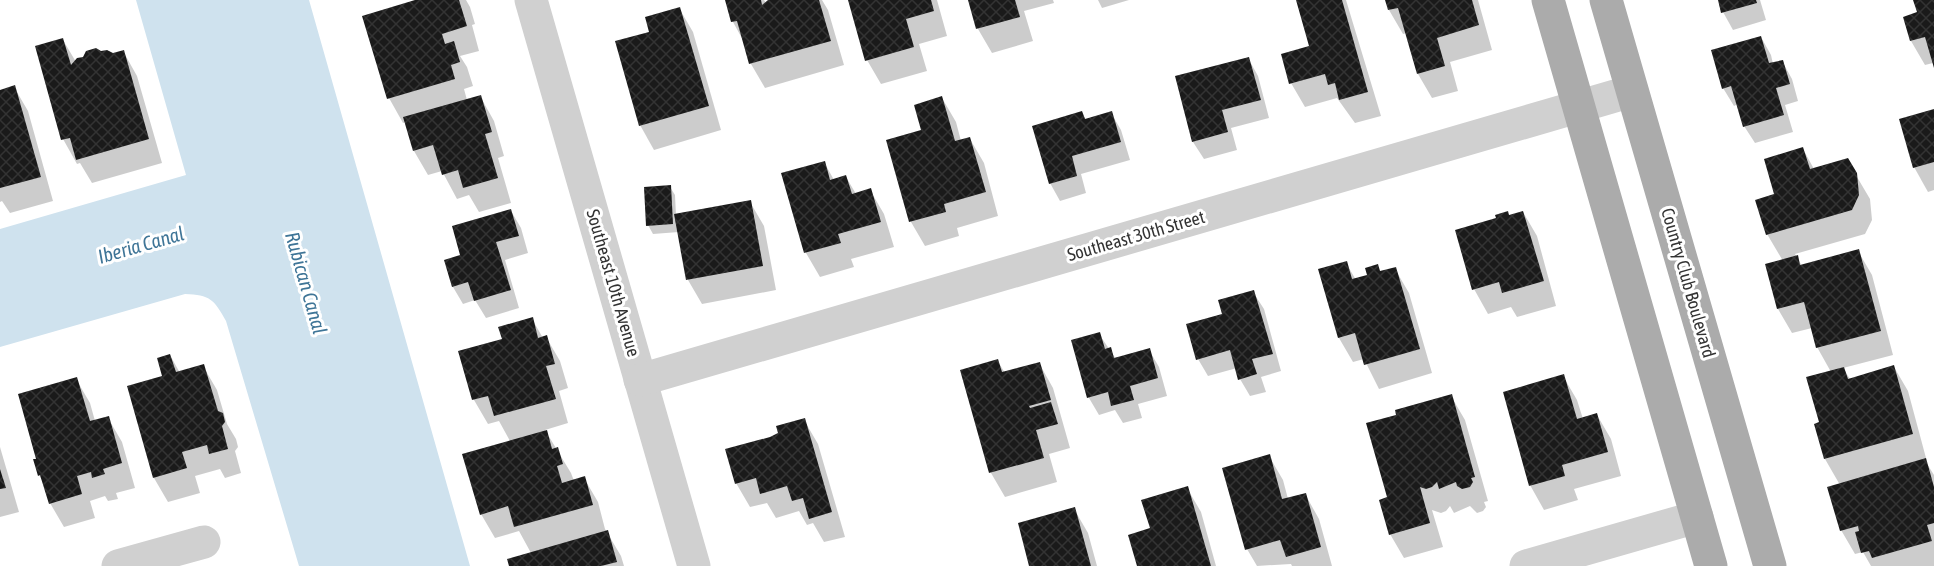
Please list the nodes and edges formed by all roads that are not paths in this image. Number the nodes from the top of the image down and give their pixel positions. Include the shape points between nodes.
1 (531, 0) edge
2 (1548, 0) edge
3 (1606, 0) edge
4 (1632, 91) junction
5 (1578, 107) junction
6 (640, 380) junction
7 (1696, 517) junction
8 (204, 542) dead end
9 (118, 566) edge
10 (694, 566) edge
11 (1526, 566) edge
12 (1711, 566) edge
13 (1770, 566) edge

1 - 6 street, Southeast 10th Avenue
2 - 5 main road
3 - 4 main road, Country Club Boulevard
4 - 5 street, Southeast 30th Street
4 - 13 main road, Country Club Boulevard
5 - 6 street, Southeast 30th Street
5 - 7 main road
6 - 10 street, Southeast 10th Avenue
7 - 11 street
7 - 12 main road
8 - 9 street

